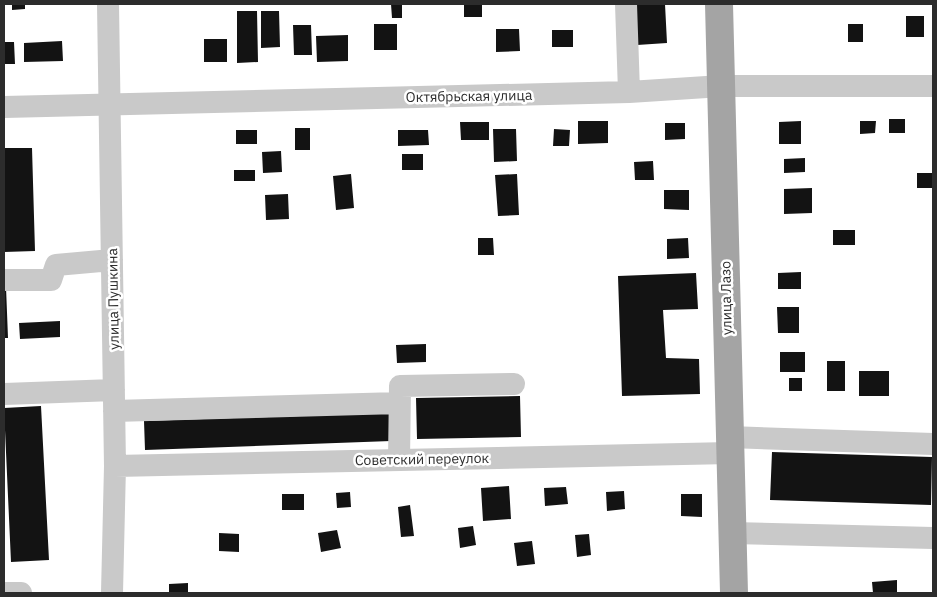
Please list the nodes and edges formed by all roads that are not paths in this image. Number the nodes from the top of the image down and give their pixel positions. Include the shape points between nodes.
1 (108, 4) edge
2 (626, 4) edge
3 (719, 4) edge
4 (722, 86) junction
5 (933, 86) edge
6 (629, 92) junction
7 (110, 105) junction
8 (4, 107) edge
9 (112, 260) junction
10 (4, 280) edge
11 (514, 384) dead end
12 (4, 394) edge
13 (114, 400) junction
14 (399, 403) junction
15 (933, 444) edge
16 (730, 445) junction
17 (399, 460) junction
18 (115, 466) junction
19 (732, 533) junction
20 (933, 538) edge
21 (4, 593) edge
22 (21, 593) edge
23 (112, 593) edge
24 (734, 593) edge

1 - 7 street, улица Пушкина
2 - 6 street
3 - 4 main road, улица Лазо
4 - 5 street, Октябрьская улица
4 - 6 street, Октябрьская улица
4 - 16 main road, улица Лазо
6 - 7 street, Октябрьская улица
7 - 8 street, Октябрьская улица
7 - 9 street, улица Пушкина
9 - 10 street via 56,265 51,280
9 - 13 street, улица Пушкина
11 - 14 street via 400,386
12 - 13 street
13 - 14 street
13 - 18 street, улица Пушкина
14 - 17 street
15 - 16 street, Советский переулок
16 - 17 street, Советский переулок
16 - 19 main road, улица Лазо
17 - 18 street, Советский переулок
18 - 23 street, улица Пушкина
19 - 20 street
19 - 24 main road, улица Лазо
21 - 22 street

